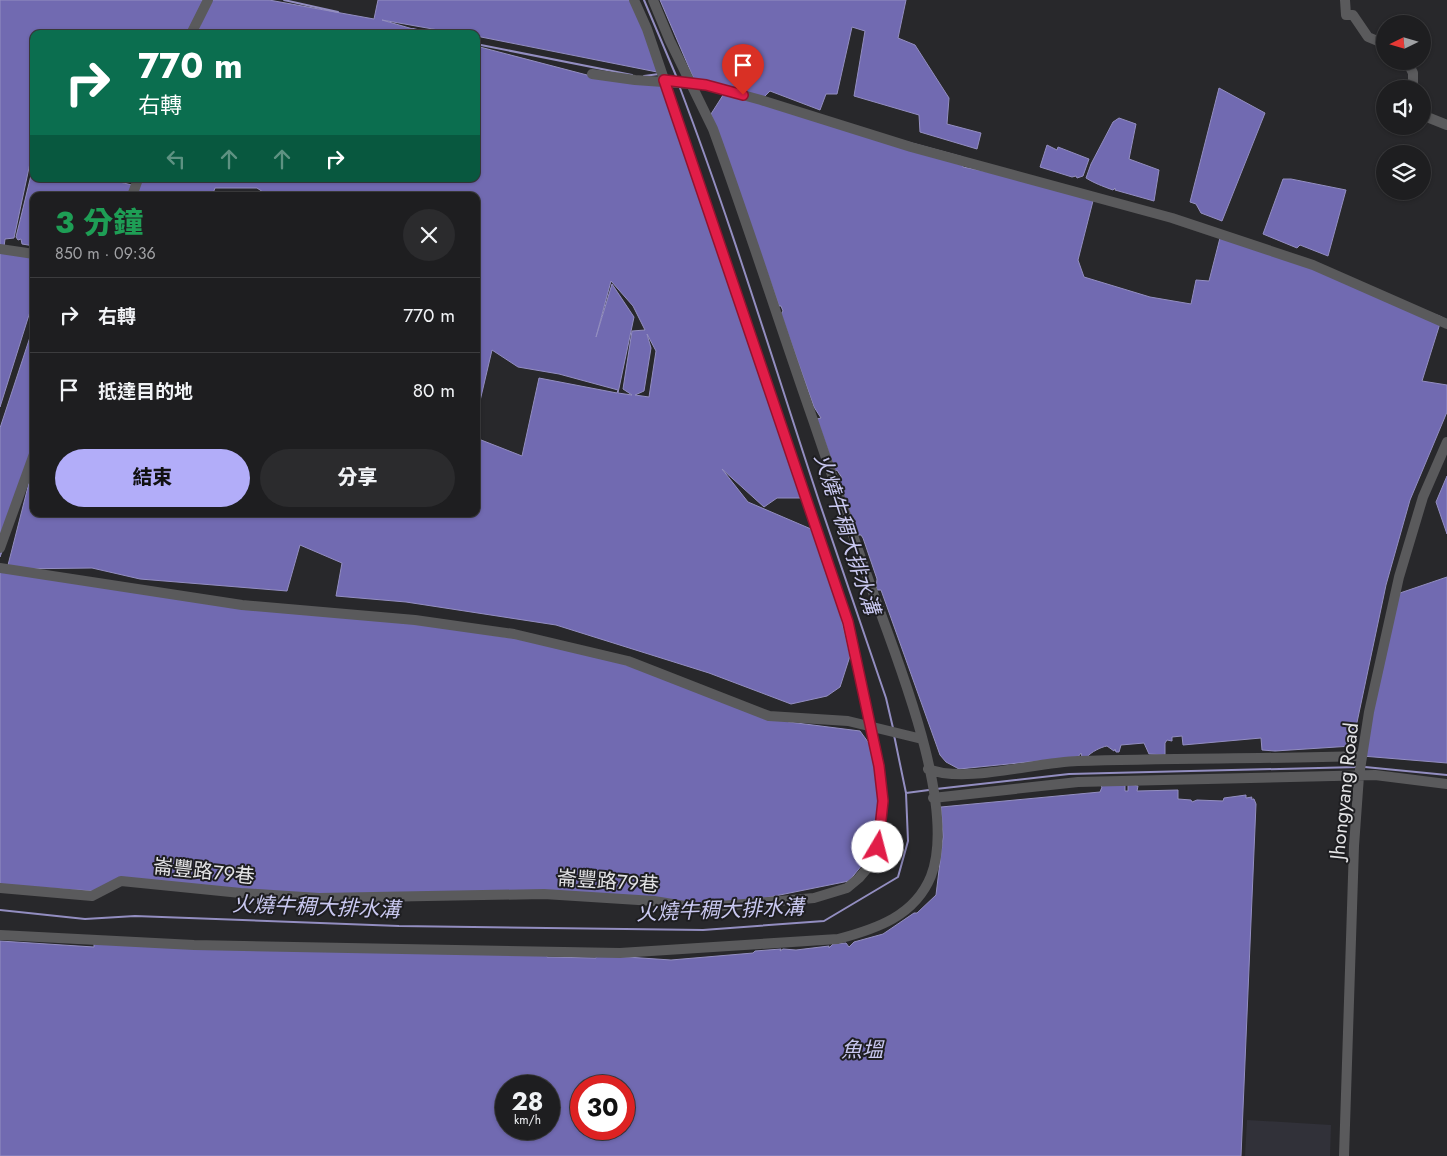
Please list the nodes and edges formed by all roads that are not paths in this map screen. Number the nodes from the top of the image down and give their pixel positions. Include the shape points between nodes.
1 (208, 0) edge
2 (634, 0) edge
3 (653, 0) edge
4 (1345, 0) edge
5 (193, 30) edge
6 (1376, 40) edge
7 (592, 74) dead end
8 (664, 80) junction
9 (691, 83) junction
10 (1431, 119) edge
11 (1447, 125) edge
12 (0, 249) edge
13 (30, 253) edge
14 (1447, 324) edge
15 (1447, 442) edge
16 (30, 465) edge
17 (0, 548) edge
18 (0, 568) edge
19 (870, 728) junction
20 (922, 738) junction
21 (1362, 756) junction
22 (928, 769) junction
23 (1359, 776) junction
24 (1447, 784) edge
25 (934, 798) junction
26 (0, 888) edge
27 (0, 935) edge
28 (1344, 1156) edge

1 - 5 street
2 - 8 street, 崙豐路79巷
3 - 9 street
4 - 6 street via 1346,14 1353,15 1368,37
7 - 8 street
8 - 9 street
8 - 19 street, 崙豐路79巷 via 848,622
9 - 14 street via 762,100 912,147 1172,218 1313,265
9 - 20 street via 713,129 736,193
10 - 11 street
12 - 13 street
15 - 21 street, Jhongyang Road via 1423,497 1399,577
16 - 17 street
18 - 19 street via 242,605 415,620 514,634 628,661 769,716 848,721
19 - 20 street
19 - 26 street, 崙豐路79巷 via 883,801 878,847 870,865 847,888 814,898 697,908 654,901 544,894 319,898 122,881 92,896
20 - 22 street
21 - 22 street via 1076,761 963,774
21 - 23 street, Jhongyang Road
22 - 25 street
23 - 24 street
23 - 25 street via 1078,782
23 - 28 street, Jhongyang Road
25 - 27 street via 938,846 931,876 916,901 895,919 838,939 620,953 194,945

